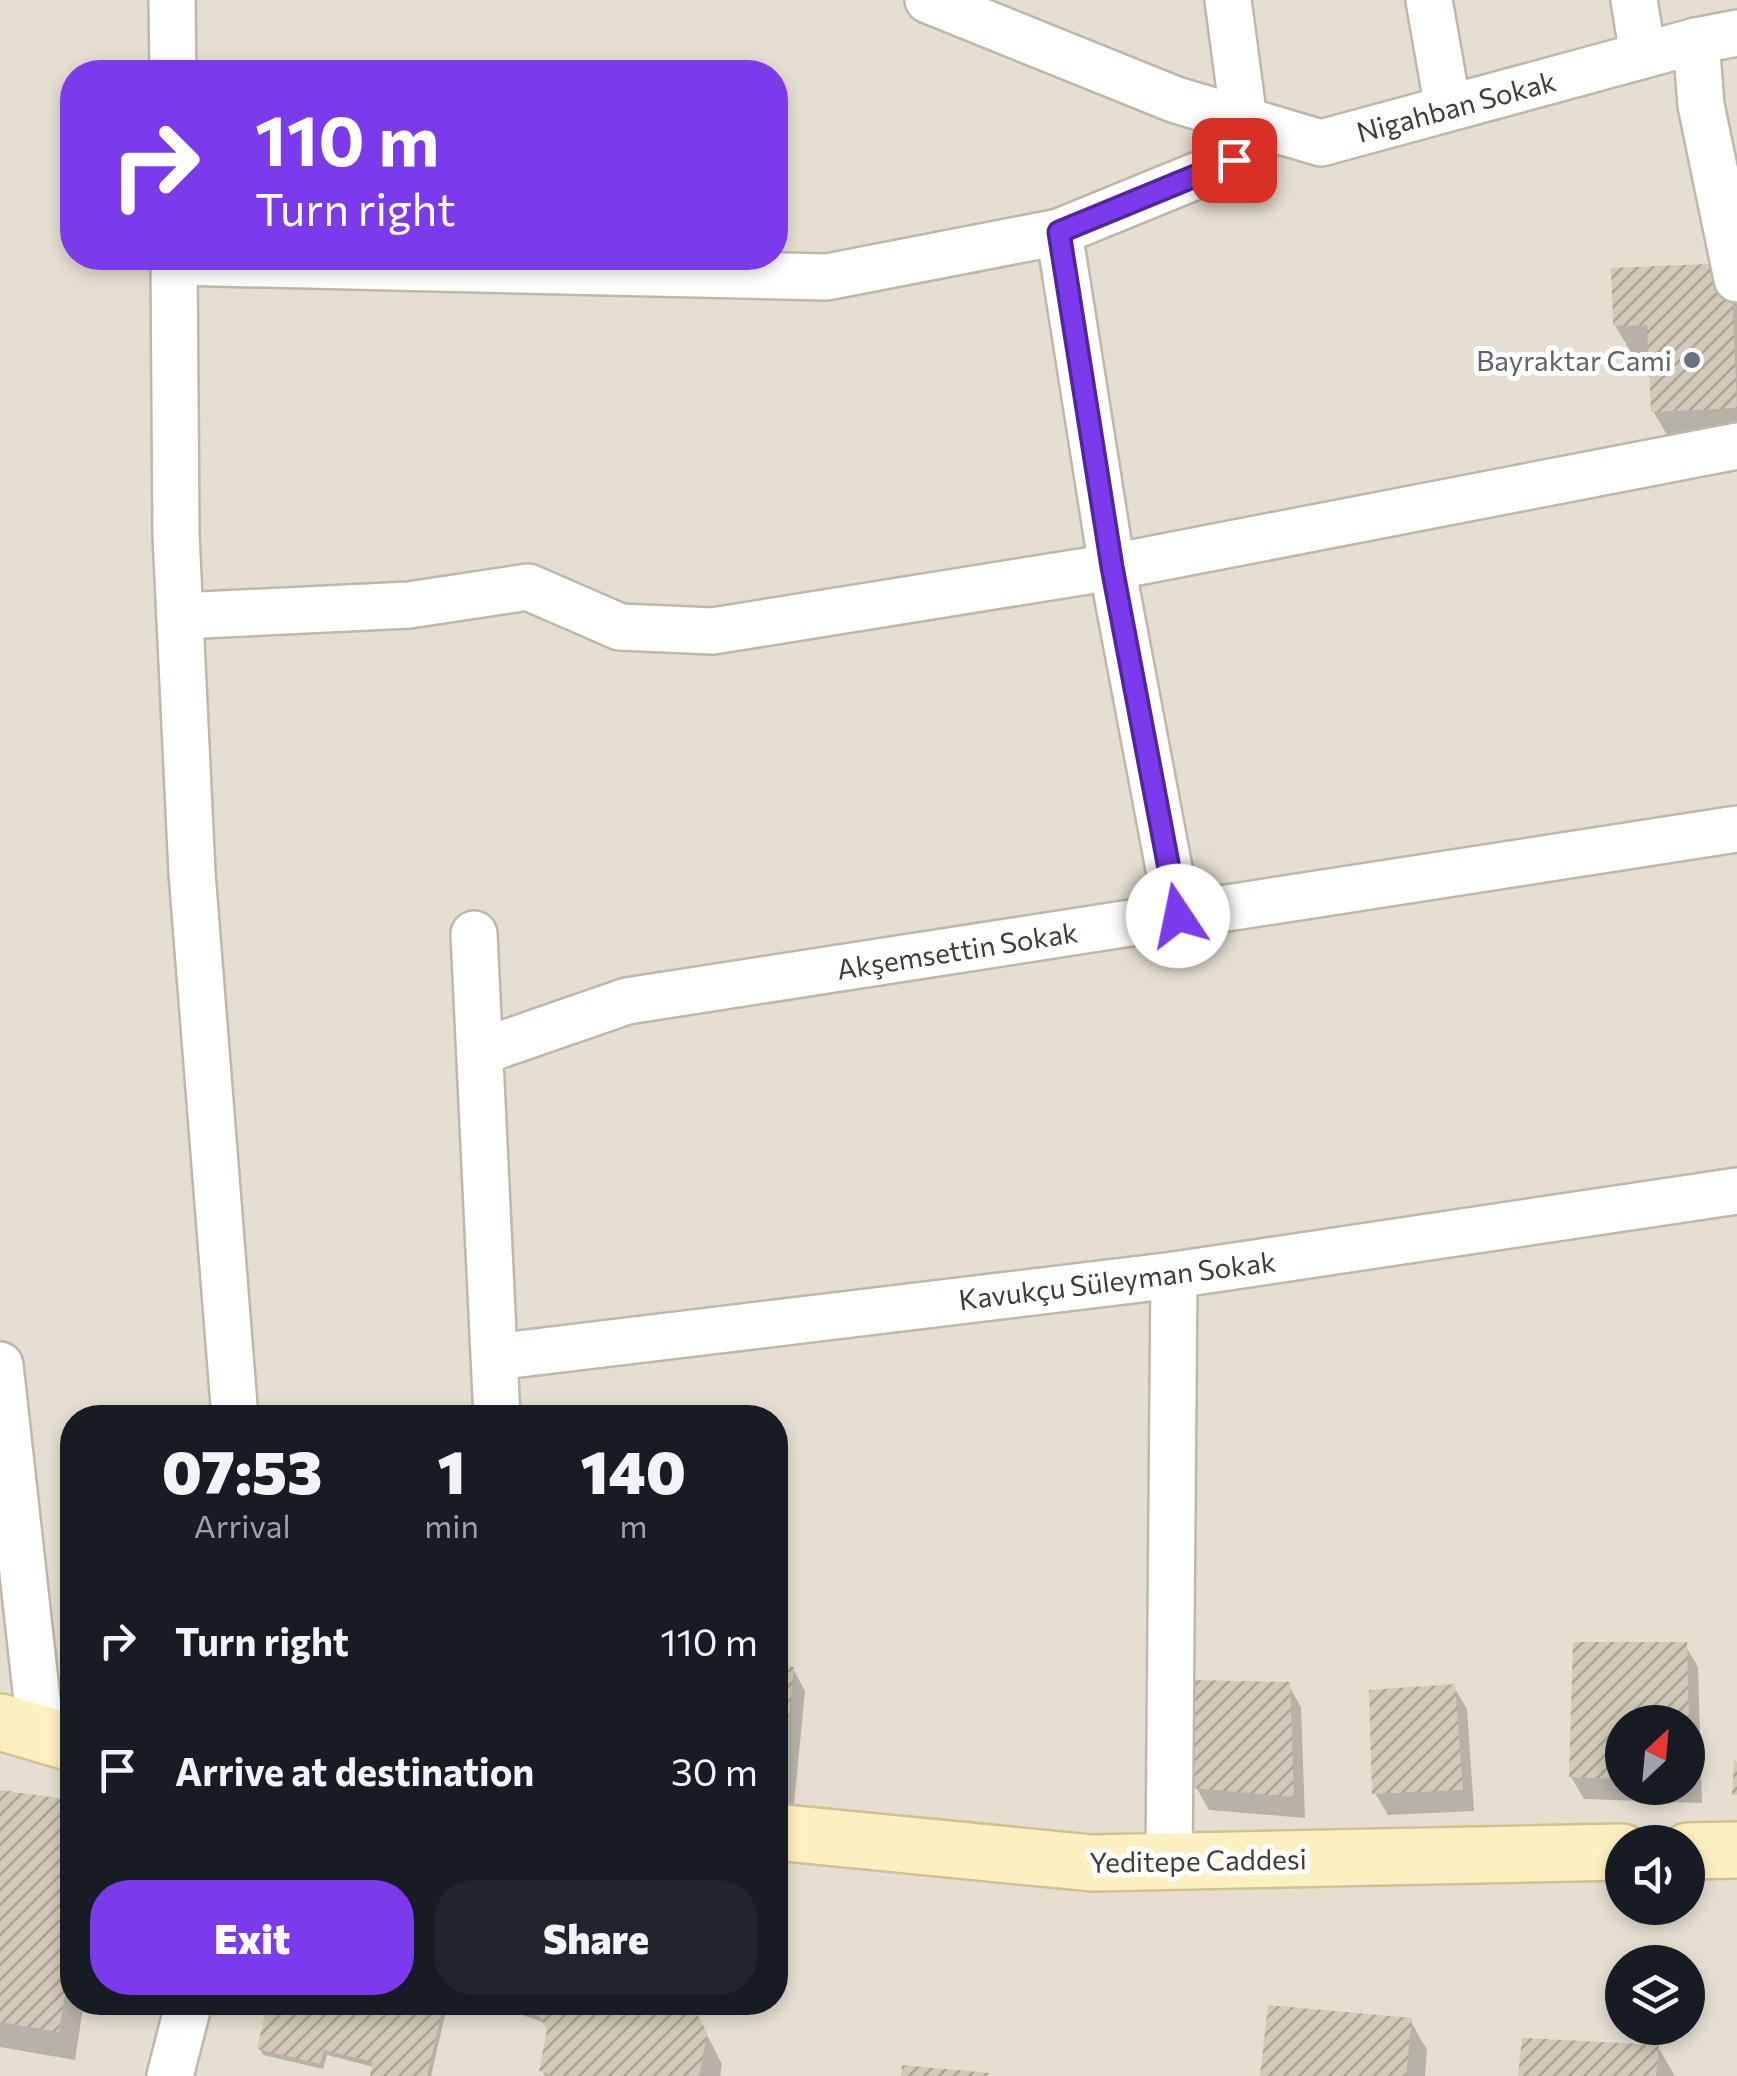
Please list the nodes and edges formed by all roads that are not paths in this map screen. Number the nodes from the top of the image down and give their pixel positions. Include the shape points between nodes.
1 (172, 0) edge
2 (928, 0) edge
3 (1228, 0) edge
4 (1429, 0) edge
5 (1634, 0) edge
6 (971, 9) edge
7 (1716, 37) edge
8 (1643, 56) junction
9 (173, 60) edge
10 (1448, 108) junction
11 (1244, 120) junction
12 (1059, 232) junction
13 (174, 270) edge
14 (558, 270) edge
15 (1737, 278) edge
16 (1737, 446) edge
17 (1112, 567) junction
18 (180, 616) junction
19 (1737, 829) edge
20 (1178, 916) junction
21 (474, 934) dead end
22 (480, 1052) junction
23 (1737, 1192) edge
24 (1174, 1275) junction
25 (494, 1356) junction
26 (0, 1364) edge
27 (235, 1405) edge
28 (496, 1405) edge
29 (38, 1734) edge
30 (788, 1833) edge
31 (1737, 1850) edge
32 (1705, 1851) edge
33 (1605, 1852) edge
34 (1169, 1862) junction
35 (185, 2015) edge
36 (170, 2076) edge

1 - 9 street
2 - 6 street, Nigahban Sokak
3 - 11 street
4 - 10 street
5 - 8 street
6 - 11 street, Nigahban Sokak via 1176,100
7 - 8 street, Nigahban Sokak
7 - 15 street via 1701,105
8 - 10 street, Nigahban Sokak
10 - 11 street, Nigahban Sokak via 1321,142
11 - 12 street via 1234,160
12 - 14 street via 827,277
12 - 17 street
13 - 18 street
16 - 17 street
17 - 18 street via 713,631 620,628 528,587 408,604
17 - 20 street
18 - 27 street via 192,873
19 - 20 street, Akşemsettin Sokak
20 - 22 street, Akşemsettin Sokak via 627,1001
21 - 22 street
22 - 25 street
23 - 24 street, Kavukçu Süleyman Sokak
24 - 25 street, Kavukçu Süleyman Sokak
24 - 34 street
25 - 28 street
26 - 29 street
30 - 34 street, Yeditepe Caddesi via 1092,1864
31 - 32 street
33 - 34 street, Yeditepe Caddesi
35 - 36 street

